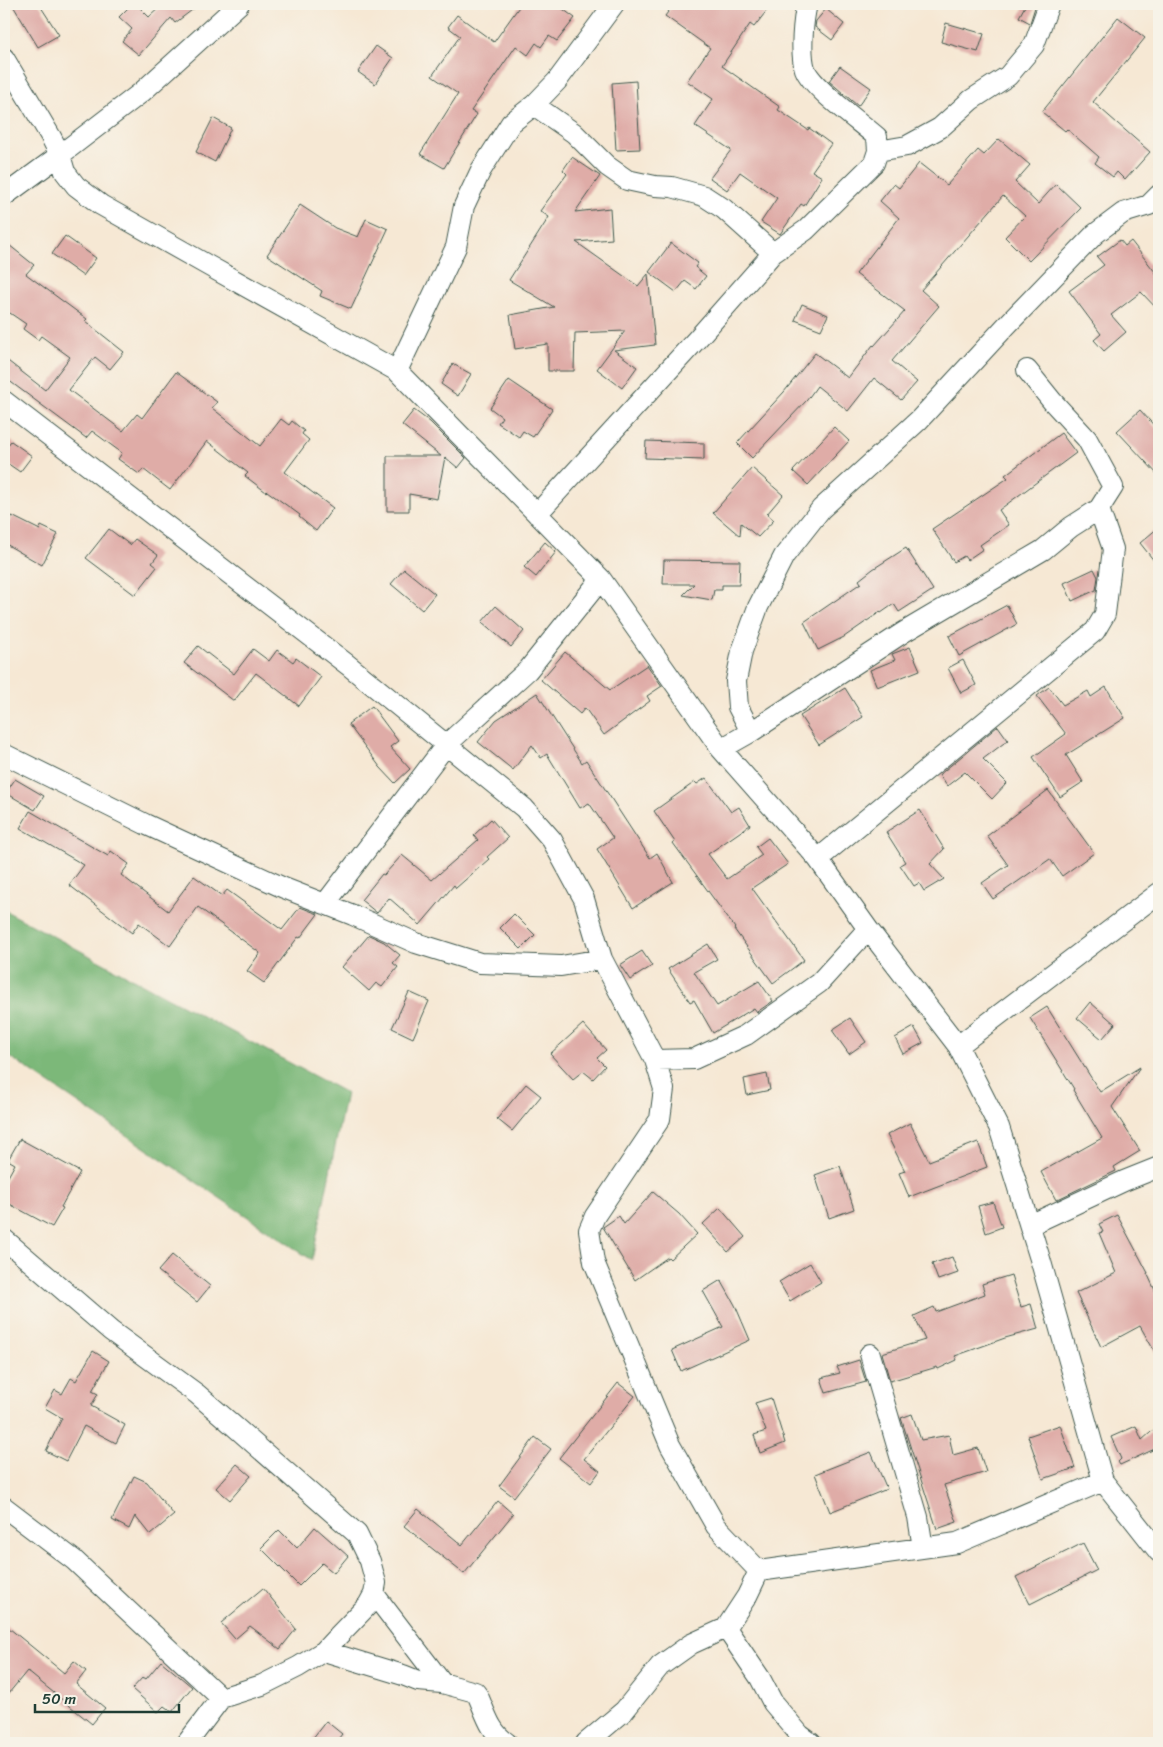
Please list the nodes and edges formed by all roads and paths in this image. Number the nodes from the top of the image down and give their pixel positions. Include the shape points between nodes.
1 (239, 4) edge
2 (614, 4) edge
3 (807, 4) edge
4 (1049, 4) edge
5 (4, 58) edge
6 (534, 105) junction
7 (878, 151) junction
8 (60, 155) junction
9 (1159, 195) edge
10 (4, 196) edge
11 (773, 253) junction
12 (1027, 370) dead end
13 (397, 371) junction
14 (7, 410) edge
15 (1099, 509) junction
16 (537, 514) junction
17 (601, 579) junction
18 (750, 732) junction
19 (446, 744) junction
20 (721, 749) junction
21 (4, 754) edge
22 (818, 859) junction
23 (1159, 893) edge
24 (325, 904) junction
25 (868, 929) junction
26 (602, 959) junction
27 (958, 1046) junction
28 (655, 1060) junction
29 (1159, 1167) edge
30 (1030, 1225) junction
31 (4, 1239) edge
32 (870, 1354) dead end
33 (1103, 1481) junction
34 (4, 1507) edge
35 (923, 1548) junction
36 (1159, 1552) edge
37 (759, 1572) junction
38 (374, 1594) junction
39 (726, 1628) junction
40 (324, 1651) junction
41 (442, 1683) junction
42 (221, 1698) junction
43 (187, 1743) edge
44 (507, 1743) edge
45 (586, 1743) edge
46 (811, 1743) edge

1 - 8 street via 142,92
2 - 6 street via 557,81
3 - 7 street via 802,24 805,68 814,84 877,137
4 - 7 street via 1034,45 1008,76 971,100 940,128 907,146
5 - 8 street
6 - 11 street via 574,133 607,166 627,180 704,196 724,209
6 - 13 street via 511,123 481,170 464,206 456,247
7 - 11 street via 874,163 849,189 806,230
8 - 10 street
8 - 13 street via 65,172 76,186 101,204
9 - 18 street via 1149,205 1123,213 1095,234 919,420 821,508 784,556 758,607 742,651 736,681 738,707
11 - 16 street
12 - 15 street via 1087,439 1114,487
13 - 16 street
14 - 19 street via 348,665
15 - 18 street via 1071,526 1043,550 904,632
15 - 22 street via 1113,549 1105,614 1095,631
16 - 17 street
17 - 19 street via 528,670
17 - 20 street
18 - 20 street
19 - 24 street
19 - 26 street via 524,808 552,840 584,899
20 - 22 street
21 - 24 street via 204,852
22 - 25 street
23 - 27 street
24 - 26 street via 416,943 480,963 561,966
25 - 27 street
25 - 28 street via 819,983 746,1035 694,1059
26 - 28 street
27 - 30 street via 999,1127
28 - 37 street via 664,1089 660,1119 595,1216 589,1230 594,1262 670,1445 716,1526
29 - 30 street
30 - 33 street
31 - 38 street via 111,1331 197,1394 357,1534 370,1561 376,1583
32 - 35 street via 918,1517
33 - 35 street via 957,1543
33 - 36 street
34 - 42 street via 74,1560
35 - 37 street
37 - 39 street
38 - 40 street via 368,1605
38 - 41 street
39 - 45 street via 691,1644 660,1666 624,1711
39 - 46 street via 773,1703
40 - 41 street via 418,1681
40 - 42 street via 262,1685
41 - 44 street via 475,1692 490,1726
42 - 43 street

